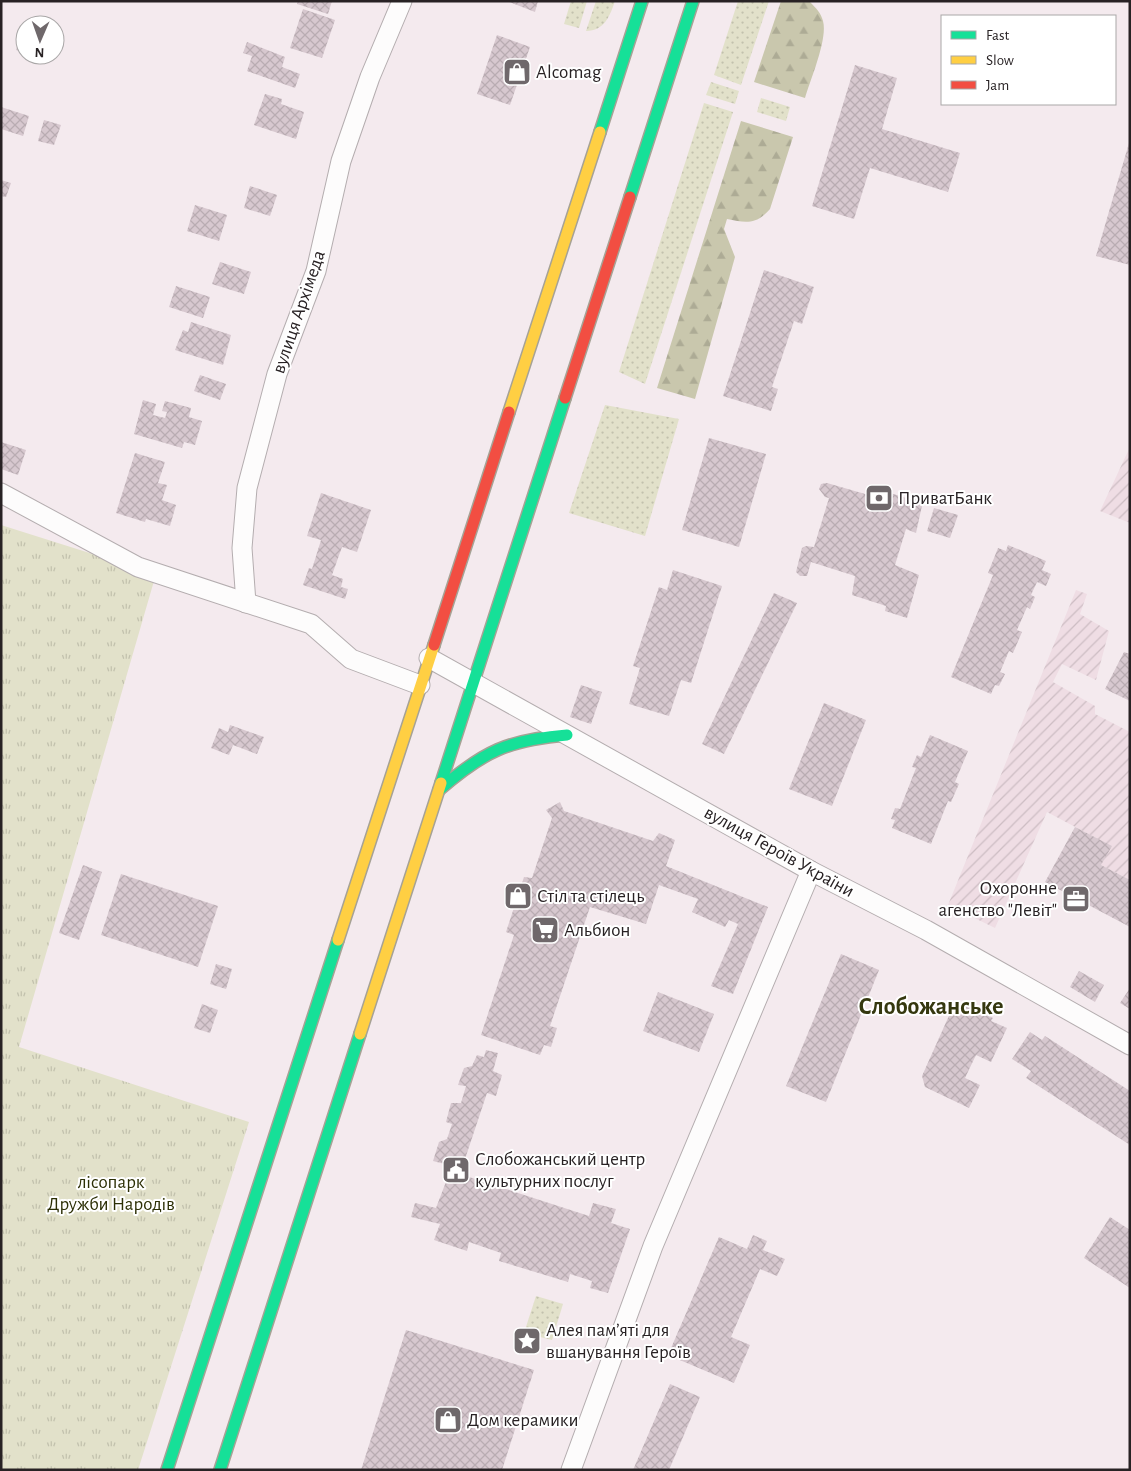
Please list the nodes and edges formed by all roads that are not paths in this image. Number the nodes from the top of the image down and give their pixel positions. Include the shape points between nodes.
1 (402, 1) edge
2 (642, 1) edge
3 (693, 1) edge
4 (1, 493) edge
5 (246, 603) junction
6 (429, 658) junction
7 (473, 683) junction
8 (420, 685) junction
9 (566, 735) junction
10 (439, 790) junction
11 (811, 871) junction
12 (1130, 1045) edge
13 (167, 1470) edge
14 (220, 1470) edge
15 (571, 1470) edge

1 - 5 street, вулиця Архімеда via 370,77 341,161 316,271 276,374 248,488 242,548
2 - 6 main road
3 - 7 main road
4 - 5 street via 138,567
5 - 8 street via 311,624 351,659
6 - 7 street, вулиця Героїв України
6 - 8 main road
7 - 9 street, вулиця Героїв України
7 - 10 main road
8 - 13 main road
9 - 10 main road via 532,737 502,745 469,764
9 - 11 street, вулиця Героїв України
10 - 14 main road
11 - 12 street, вулиця Героїв України via 926,930
11 - 15 street via 652,1246

